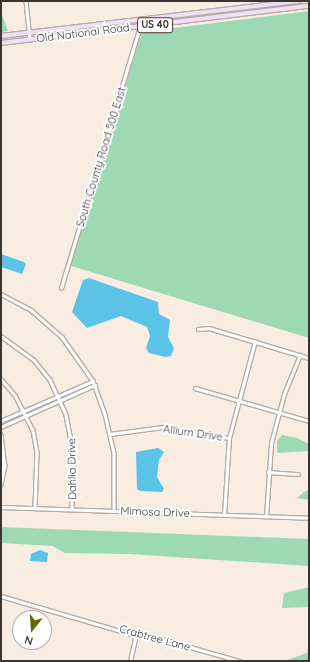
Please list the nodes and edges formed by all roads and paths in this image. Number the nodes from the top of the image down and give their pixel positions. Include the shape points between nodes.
1 (26, 1) edge
2 (298, 1) edge
3 (309, 6) edge
4 (142, 19) junction
5 (140, 26) junction
6 (28, 33) junction
7 (1, 36) edge
8 (30, 39) junction
9 (1, 43) edge
10 (61, 288) dead end
11 (1, 294) edge
12 (198, 329) dead end
13 (1, 336) edge
14 (255, 341) junction
15 (300, 355) junction
16 (309, 358) edge
17 (1, 379) edge
18 (93, 381) junction
19 (95, 385) junction
20 (195, 388) dead end
21 (58, 396) junction
22 (239, 400) junction
23 (60, 401) junction
24 (25, 411) junction
25 (279, 412) junction
26 (27, 416) junction
27 (309, 421) edge
28 (1, 422) edge
29 (1, 427) edge
30 (110, 434) junction
31 (1, 435) edge
32 (229, 438) junction
33 (268, 472) junction
34 (298, 474) dead end
35 (1, 485) edge
36 (1, 507) edge
37 (35, 508) junction
38 (72, 510) junction
39 (114, 511) junction
40 (224, 515) junction
41 (266, 517) junction
42 (309, 518) edge
43 (1, 596) edge
44 (134, 635) junction
45 (130, 661) edge
46 (240, 661) edge

1 - 6 street
2 - 4 main road, Old National Road / US 40
3 - 5 main road, Old National Road / US 40
4 - 5 street, South County Road 500 East
4 - 6 main road, Old National Road / US 40
5 - 8 main road, Old National Road / US 40
5 - 10 street, South County Road 500 East
6 - 7 main road, Old National Road / US 40
6 - 8 street
8 - 9 main road, Old National Road / US 40
11 - 18 street via 31,310 62,337
12 - 14 street via 209,328
13 - 21 street, Dahlia Drive via 34,360
14 - 15 street
14 - 22 street
15 - 16 street
15 - 25 street
17 - 24 street
18 - 19 street
18 - 21 street
19 - 23 street
19 - 30 street
20 - 22 street
21 - 23 street, Dahlia Drive
21 - 24 street
22 - 25 street
22 - 32 street
23 - 26 street
23 - 38 street, Dahlia Drive via 69,424 73,446
24 - 26 street
24 - 28 street
25 - 27 street
25 - 33 street via 269,450
26 - 29 street
26 - 37 street via 33,430 37,453
30 - 32 street, Allium Drive via 163,427
30 - 39 street via 116,473
31 - 35 street via 5,466
32 - 40 street
33 - 34 street
33 - 41 street
36 - 37 street, Mimosa Drive
37 - 38 street, Mimosa Drive
38 - 39 street, Mimosa Drive
39 - 40 street, Mimosa Drive
40 - 41 street, Mimosa Drive
41 - 42 street, Mimosa Drive
43 - 44 street, Crabtree Lane
44 - 45 street
44 - 46 street, Crabtree Lane via 137,633

